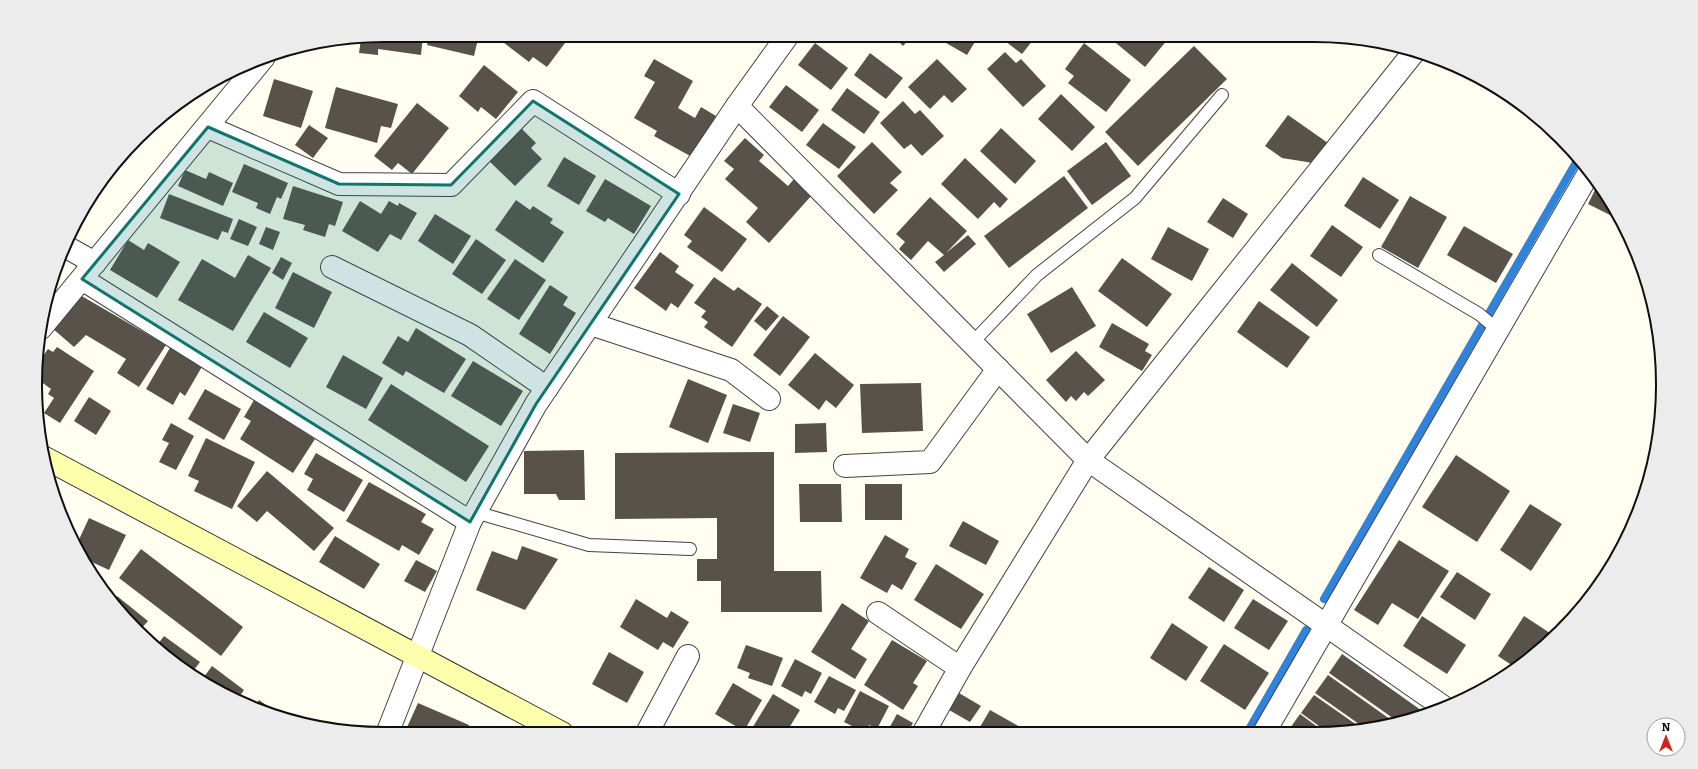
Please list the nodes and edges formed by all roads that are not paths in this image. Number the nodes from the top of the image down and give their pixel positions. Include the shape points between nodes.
1 (783, 42) edge
2 (1411, 56) edge
3 (256, 67) edge
4 (1222, 96) dead end
5 (738, 106) junction
6 (208, 127) junction
7 (1586, 178) edge
8 (679, 194) junction
9 (69, 250) edge
10 (1379, 255) dead end
11 (332, 267) dead end
12 (88, 271) junction
13 (49, 318) edge
14 (591, 324) junction
15 (1496, 328) junction
16 (972, 343) junction
17 (998, 369) junction
18 (548, 388) junction
19 (769, 399) dead end
20 (1088, 460) junction
21 (51, 461) edge
22 (845, 466) dead end
23 (473, 517) junction
24 (690, 549) dead end
25 (878, 613) dead end
26 (1326, 624) junction
27 (417, 656) junction
28 (688, 656) dead end
29 (960, 668) junction
30 (1439, 703) edge
31 (390, 727) edge
32 (551, 727) edge
33 (650, 727) edge
34 (927, 727) edge
35 (1267, 727) edge

1 - 5 street
2 - 20 street
3 - 6 street
4 - 16 lane via 1135,198 1037,275
5 - 8 street
5 - 16 street
6 - 8 street via 339,184 451,185 532,101
6 - 12 street
7 - 15 street
8 - 14 street
9 - 12 street
10 - 15 lane via 1479,314
11 - 18 street via 470,335
12 - 13 street
12 - 23 street
14 - 18 street
14 - 19 street via 731,370
15 - 26 street
16 - 17 street
17 - 20 street
17 - 22 street via 930,462
18 - 23 street
20 - 26 street
20 - 29 street
21 - 27 street
23 - 24 lane via 589,545
23 - 27 street
25 - 29 street
26 - 30 street
26 - 35 street
27 - 31 street
27 - 32 street
28 - 33 street
29 - 34 street

